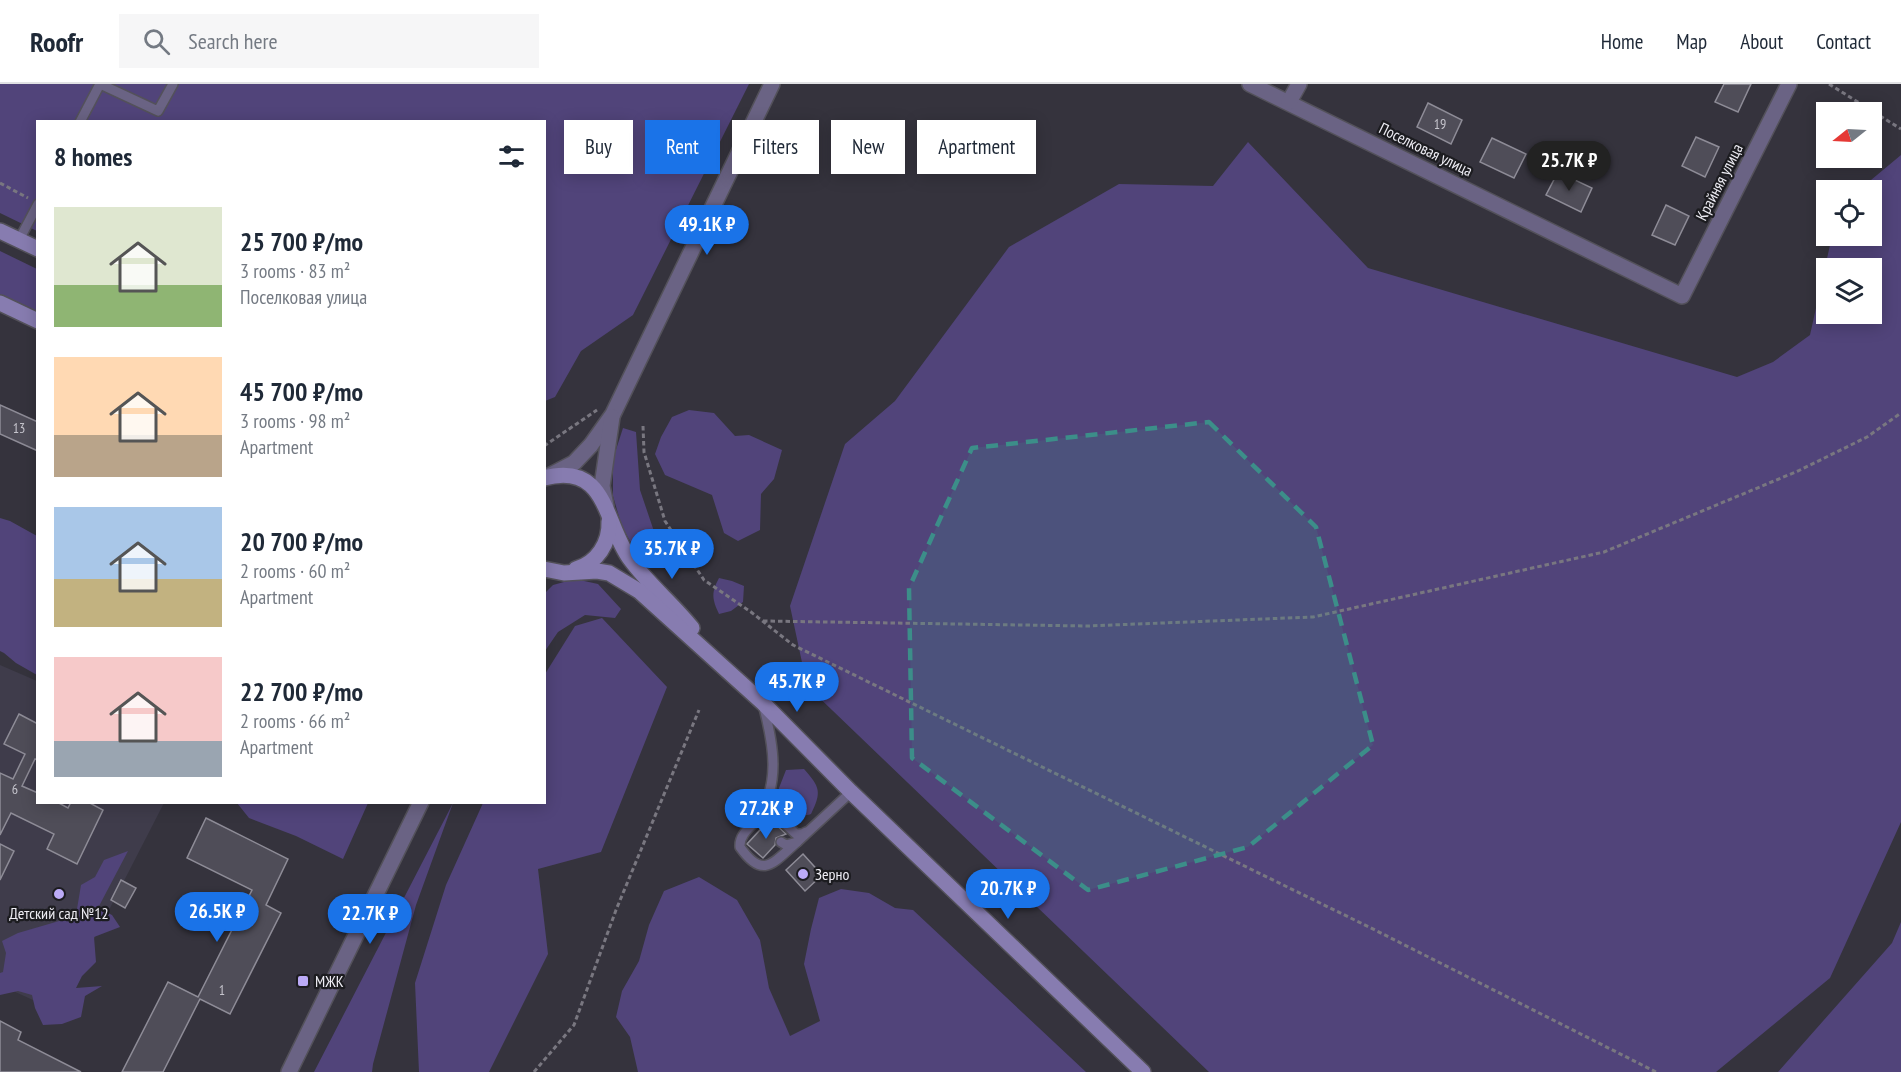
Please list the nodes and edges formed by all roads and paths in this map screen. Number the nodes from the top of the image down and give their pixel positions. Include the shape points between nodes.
1 (100, 84) edge
2 (173, 84) edge
3 (772, 84) edge
4 (1250, 84) edge
5 (1299, 84) edge
6 (1789, 84) edge
7 (1829, 84) edge
8 (1289, 102) junction
9 (81, 120) edge
10 (1901, 129) edge
11 (0, 183) edge
12 (28, 198) dead end
13 (36, 208) edge
14 (0, 231) edge
15 (19, 240) junction
16 (36, 248) edge
17 (1682, 296) joint
18 (0, 303) edge
19 (36, 320) edge
20 (605, 411) junction
21 (1901, 413) edge
22 (643, 426) dead end
23 (546, 445) edge
24 (546, 477) edge
25 (546, 478) edge
26 (607, 509) junction
27 (549, 573) edge
28 (763, 621) junction
29 (718, 661) junction
30 (763, 703) junction
31 (699, 710) dead end
32 (851, 792) junction
33 (420, 804) edge
34 (766, 806) junction
35 (807, 832) junction
36 (289, 1072) edge
37 (534, 1072) edge
38 (1143, 1072) edge
39 (1656, 1072) edge

1 - 2 lane via 158,111
1 - 9 lane
3 - 20 street
4 - 8 street, Поселковая улица
5 - 8 street
6 - 17 street, Крайняя улица
7 - 10 path
8 - 17 street, Поселковая улица
11 - 12 path
13 - 15 lane
14 - 15 main road
15 - 16 main road
18 - 19 main road
20 - 23 path
20 - 24 street via 591,445 574,463
20 - 26 street via 602,486
21 - 28 path via 1867,437 1798,471 1604,552 1313,617 1087,626
22 - 28 path via 644,452 665,521 704,580
25 - 26 main road via 561,475 586,482
26 - 27 main road via 609,532 597,556 579,568
26 - 29 main road via 630,559
27 - 29 main road via 609,573 639,591
28 - 39 path via 793,645
29 - 30 main road
30 - 32 main road
30 - 34 lane via 774,759
31 - 37 path via 616,910 574,1025
32 - 35 lane
32 - 38 main road
33 - 36 street
34 - 35 lane via 796,834
34 - 35 lane via 755,828 739,842 753,863 766,866 782,848

